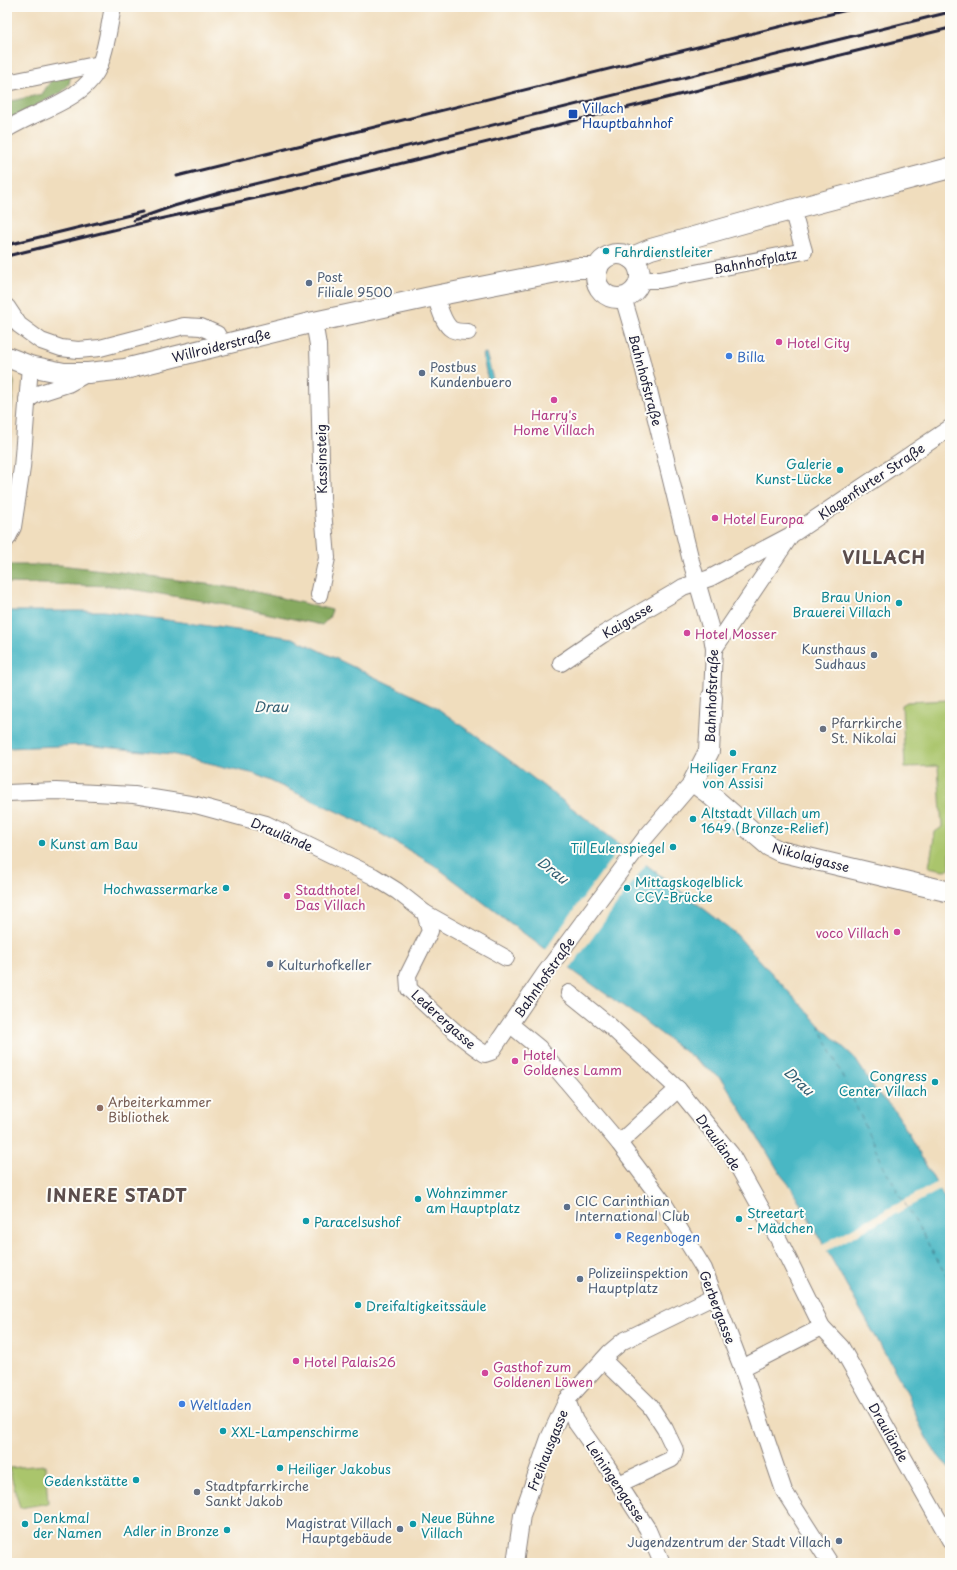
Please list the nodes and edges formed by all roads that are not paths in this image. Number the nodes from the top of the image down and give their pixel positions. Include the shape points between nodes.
1 (113, 7) edge
2 (100, 64) junction
3 (7, 83) edge
4 (7, 129) edge
5 (950, 168) edge
6 (792, 209) junction
7 (630, 258) junction
8 (598, 268) junction
9 (640, 280) junction
10 (435, 296) junction
11 (623, 298) junction
12 (7, 307) edge
13 (314, 322) junction
14 (468, 332) dead end
15 (222, 345) junction
16 (7, 357) edge
17 (30, 366) junction
18 (88, 373) junction
19 (27, 400) junction
20 (950, 428) edge
21 (791, 535) junction
22 (7, 538) edge
23 (696, 582) junction
24 (319, 595) dead end
25 (714, 649) junction
26 (561, 663) dead end
27 (712, 697) joint
28 (693, 782) junction
29 (7, 793) edge
30 (950, 892) edge
31 (425, 913) junction
32 (506, 958) dead end
33 (568, 993) dead end
34 (511, 1025) junction
35 (485, 1054) joint
36 (678, 1089) junction
37 (619, 1143) junction
38 (715, 1296) junction
39 (822, 1327) junction
40 (603, 1360) junction
41 (742, 1368) junction
42 (567, 1400) junction
43 (619, 1484) junction
44 (950, 1540) edge
45 (520, 1560) edge
46 (662, 1563) edge
47 (830, 1563) edge

1 - 2 street
2 - 3 street
2 - 4 street via 89,83 77,93
5 - 6 street
6 - 7 street via 651,249
6 - 9 street, Bahnhofplatz via 804,251 673,278
7 - 8 street via 623,255 608,257
7 - 9 street via 640,272
8 - 10 street via 577,268
8 - 11 street via 597,280 605,294
9 - 11 street via 637,288
10 - 13 street, Willroiderstraße
10 - 14 street via 450,328
11 - 23 street, Bahnhofstraße via 641,358
12 - 15 street via 19,325 41,341 61,348 100,348 184,326 201,327 217,334
13 - 15 street, Willroiderstraße
13 - 24 street, Kassinsteig via 318,345 322,498 327,558
15 - 18 street, Willroiderstraße via 125,369
16 - 17 street, Willroiderstraße
17 - 18 street, Willroiderstraße via 64,373
17 - 19 street
18 - 19 street
19 - 22 street via 14,527
20 - 21 street, Klagenfurter Straße
21 - 23 street, Klagenfurter Straße via 710,578
21 - 25 street, Klagenfurter Straße
23 - 25 street, Bahnhofstraße via 711,630
23 - 26 street, Kaigasse via 602,635
25 - 27 street, Bahnhofstraße
27 - 28 street, Bahnhofstraße via 709,751
28 - 30 street, Nikolaigasse via 769,846 779,851
28 - 34 street, Bahnhofstraße via 645,838 545,973
29 - 31 street, Draulände via 56,791 134,795 196,805 266,824 373,876
31 - 32 street, Draulände
31 - 35 street, Lederergasse via 430,931 408,975 409,989 448,1025
33 - 36 street, Draulände via 610,1026
34 - 35 street, Bahnhofstraße via 491,1052
34 - 37 street, Gerbergasse via 539,1048
36 - 37 street
36 - 39 street, Draulände via 731,1154 780,1242
37 - 38 street, Gerbergasse via 667,1209 704,1269
38 - 40 street, Freihausgasse via 623,1341
38 - 41 street, Gerbergasse
39 - 41 street
39 - 44 street, Draulände via 841,1348
40 - 42 street, Freihausgasse
40 - 43 street via 650,1406 675,1450 672,1459
41 - 47 street, Gerbergasse via 784,1491
42 - 43 street, Leiningengasse via 575,1421
42 - 45 street, Freihausgasse via 548,1438 522,1515
43 - 46 street, Leiningengasse via 647,1528

